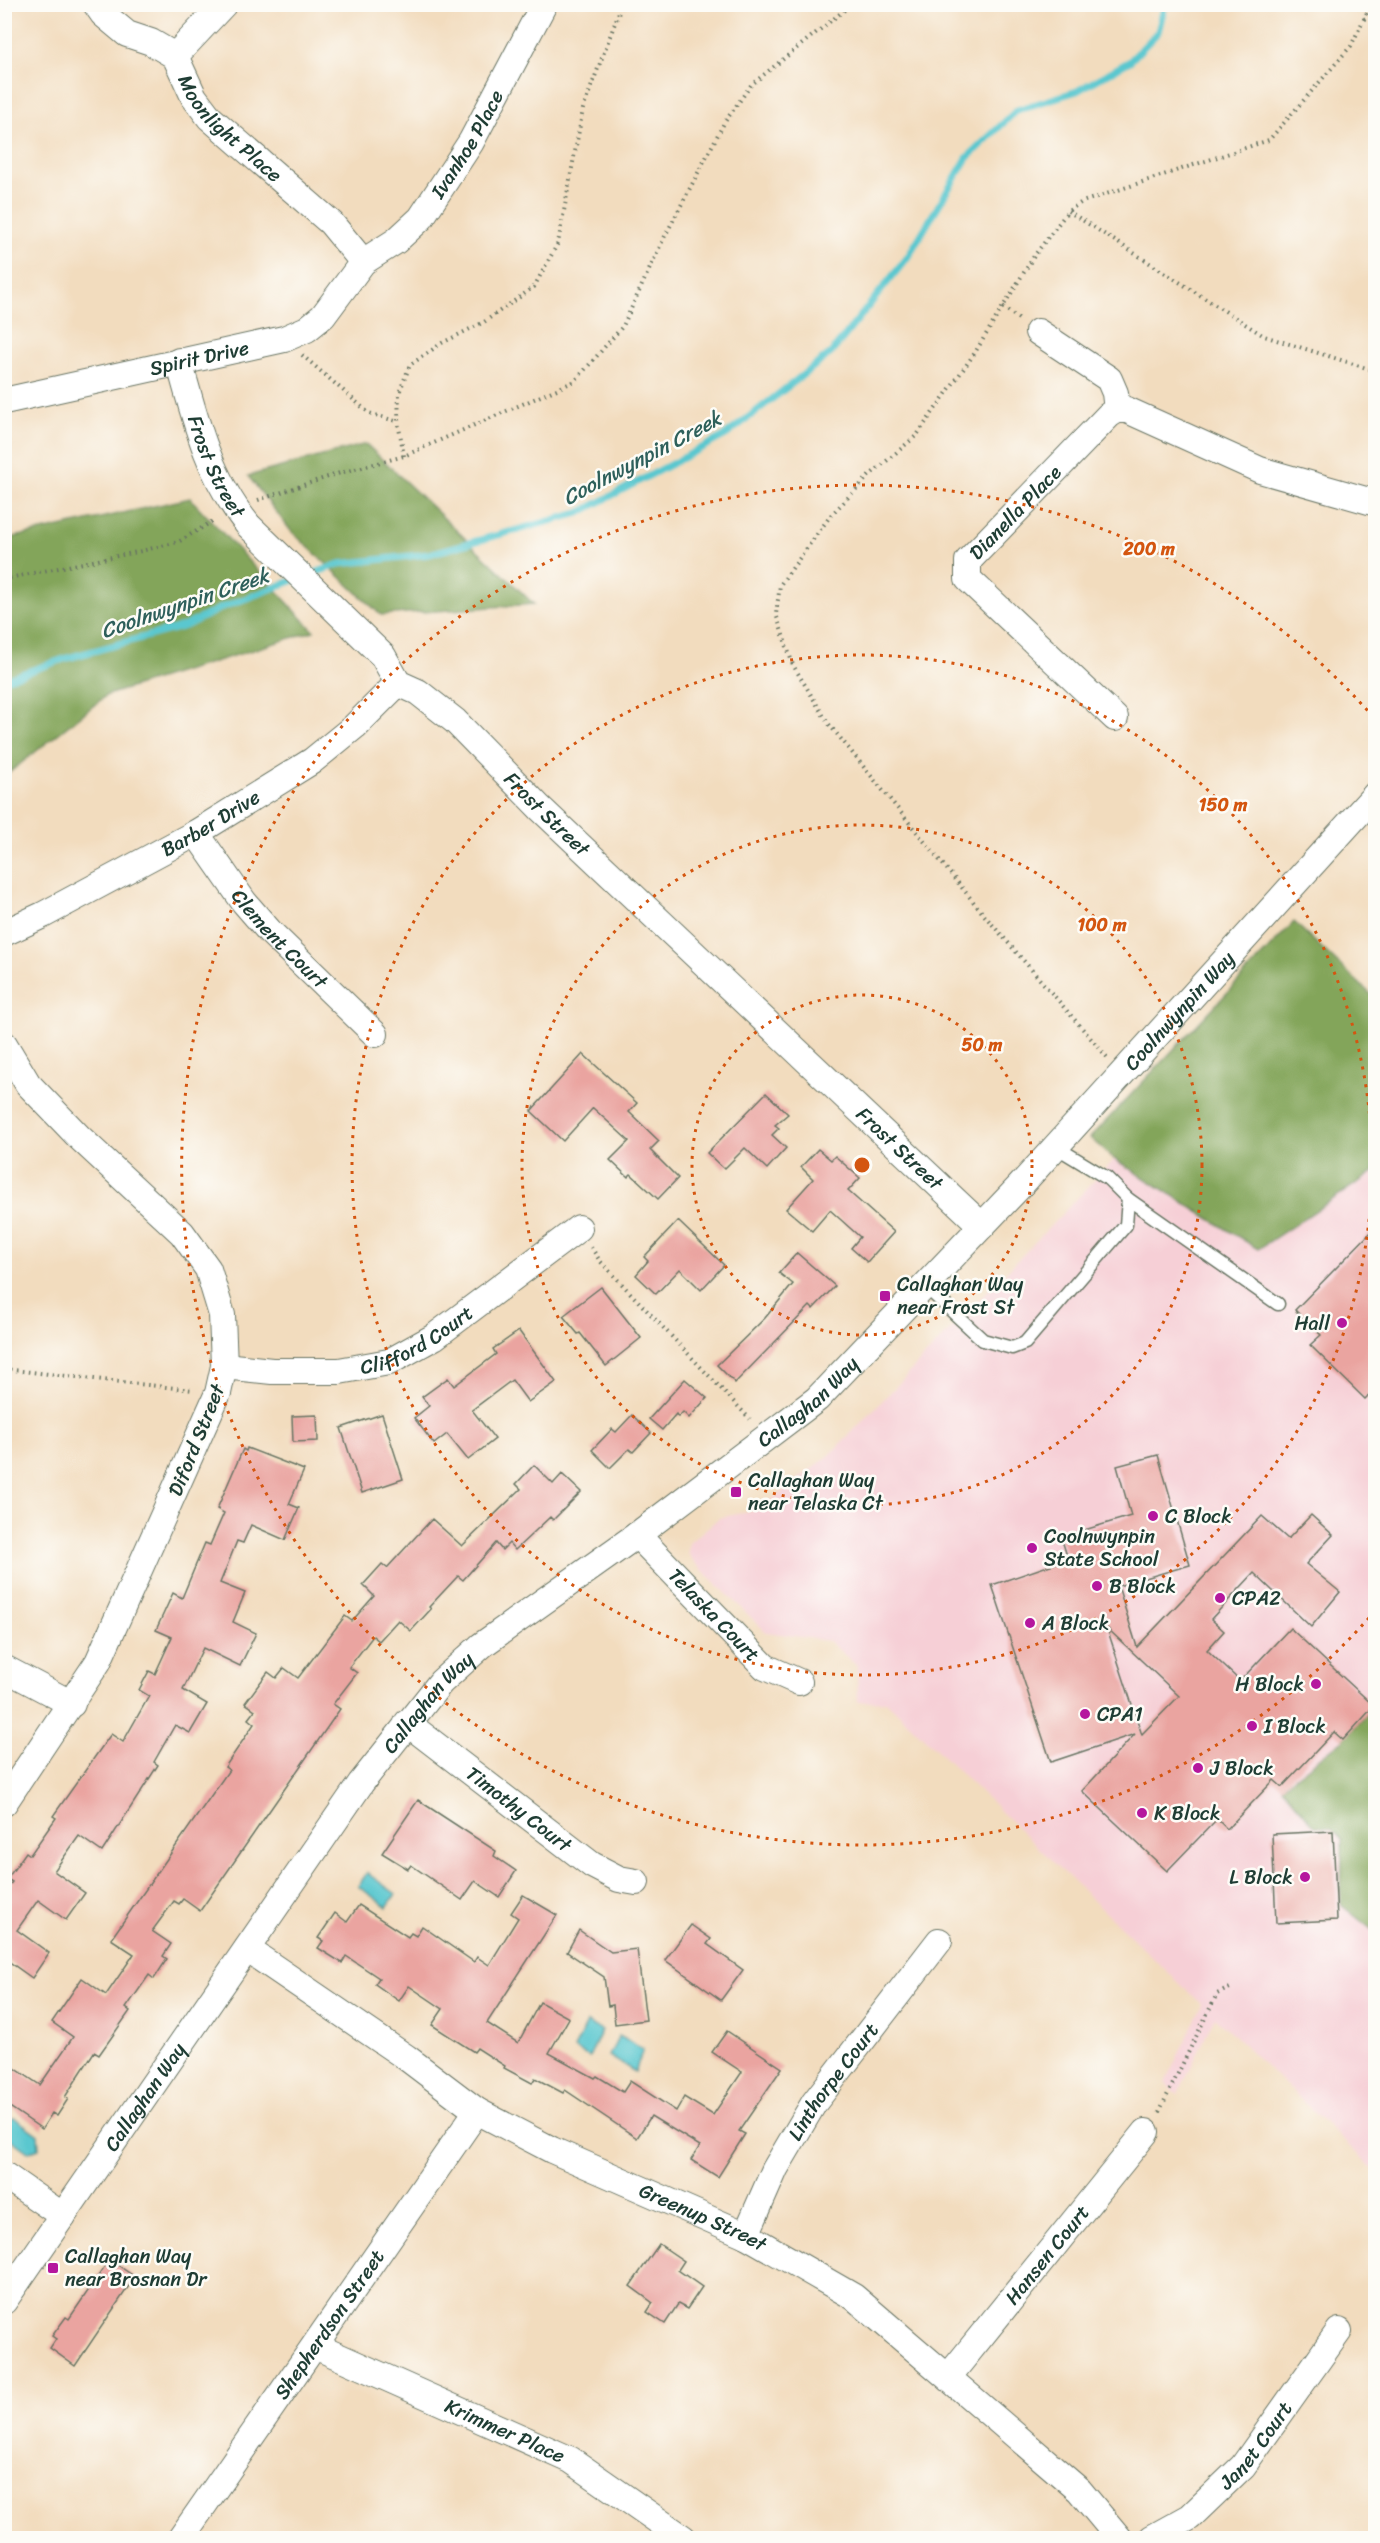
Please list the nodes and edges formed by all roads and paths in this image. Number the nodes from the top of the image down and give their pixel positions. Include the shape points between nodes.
1 (96, 4) edge
2 (224, 4) edge
3 (544, 4) edge
4 (622, 4) edge
5 (852, 4) edge
6 (1376, 13) edge
7 (1364, 20) dead end
8 (174, 56) junction
9 (1068, 211) dead end
10 (363, 262) junction
11 (1038, 332) dead end
12 (284, 339) junction
13 (179, 361) junction
14 (1376, 371) edge
15 (4, 401) edge
16 (1117, 410) junction
17 (398, 422) junction
18 (404, 456) junction
19 (1376, 503) edge
20 (241, 517) junction
21 (4, 579) edge
22 (398, 683) junction
23 (1115, 718) dead end
24 (1373, 801) edge
25 (196, 833) junction
26 (4, 933) edge
27 (375, 1034) dead end
28 (4, 1044) edge
29 (1056, 1147) junction
30 (1128, 1199) junction
31 (982, 1226) junction
32 (579, 1228) joint
33 (926, 1287) junction
34 (1278, 1304) dead end
35 (224, 1366) junction
36 (4, 1369) edge
37 (218, 1393) junction
38 (767, 1438) junction
39 (637, 1535) junction
40 (4, 1668) edge
41 (799, 1682) dead end
42 (72, 1704) junction
43 (407, 1723) junction
44 (4, 1803) edge
45 (636, 1882) dead end
46 (939, 1941) dead end
47 (247, 1949) junction
48 (1230, 1988) dead end
49 (477, 2110) junction
50 (1146, 2133) joint
51 (4, 2175) edge
52 (63, 2216) junction
53 (746, 2235) junction
54 (4, 2301) edge
55 (1339, 2331) dead end
56 (315, 2346) junction
57 (949, 2376) junction
58 (181, 2538) edge
59 (683, 2538) edge
60 (1119, 2538) edge
61 (1152, 2538) edge

1 - 8 street, Moonlight Place via 127,34
2 - 8 street
3 - 10 street, Ivanhoe Place via 471,142 421,218 396,241
4 - 17 path via 583,109 558,243 549,261 534,287 484,322 410,365 399,393
5 - 18 path via 751,85 723,123 623,326 575,381
6 - 7 path
8 - 10 street, Moonlight Place via 194,97 210,118 331,223
9 - 14 path via 1264,336
10 - 12 street, Spirit Drive via 323,316 307,330
11 - 16 street via 1109,379
12 - 13 street, Spirit Drive
12 - 17 path via 369,413
13 - 15 street, Spirit Drive
13 - 20 street, Frost Street via 205,453
16 - 19 street via 1127,410 1260,470
16 - 23 street, Dianella Place via 968,561 968,579
17 - 18 path
18 - 20 path via 340,473
20 - 21 path via 178,542
20 - 22 street, Frost Street via 382,656
22 - 25 street, Barber Drive via 312,761
22 - 31 street, Frost Street via 418,692 455,722 540,808
24 - 29 street, Coolnwynpin Way
25 - 26 street, Barber Drive
25 - 27 street, Clement Court via 244,903
28 - 35 street, Diford Street via 28,1084 182,1233 208,1269 222,1315
29 - 30 lane via 1107,1178
29 - 31 street, Coolnwynpin Way
30 - 33 lane via 1126,1225 1025,1343 1012,1348 983,1340
30 - 34 lane
31 - 33 street, Callaghan Way
32 - 35 street, Clifford Court via 434,1337 389,1362 339,1371
32 - 38 path via 600,1261
33 - 38 street, Callaghan Way via 817,1399
35 - 37 street, Diford Street
36 - 37 path
37 - 42 street, Diford Street via 120,1617
38 - 39 street, Callaghan Way
39 - 41 street, Telaska Court via 765,1667
39 - 43 street, Callaghan Way via 482,1645 441,1682
40 - 42 street
42 - 44 street, Diford Street
43 - 45 street, Timothy Court via 591,1865
43 - 47 street, Callaghan Way
46 - 53 street, Linthorpe Court via 814,2103 775,2169
47 - 49 street, Greenup Street
47 - 52 street, Callaghan Way
48 - 50 path via 1217,1994 1167,2099
49 - 53 street, Greenup Street via 552,2150
49 - 56 street, Shepherdson Street
50 - 57 street, Hansen Court
51 - 52 street
52 - 54 street, Callaghan Way
53 - 57 street, Greenup Street via 854,2297
55 - 61 street, Janet Court via 1243,2466 1190,2517
56 - 58 street, Shepherdson Street
56 - 59 street, Krimmer Place via 571,2460
57 - 60 street, Greenup Street via 1079,2490

